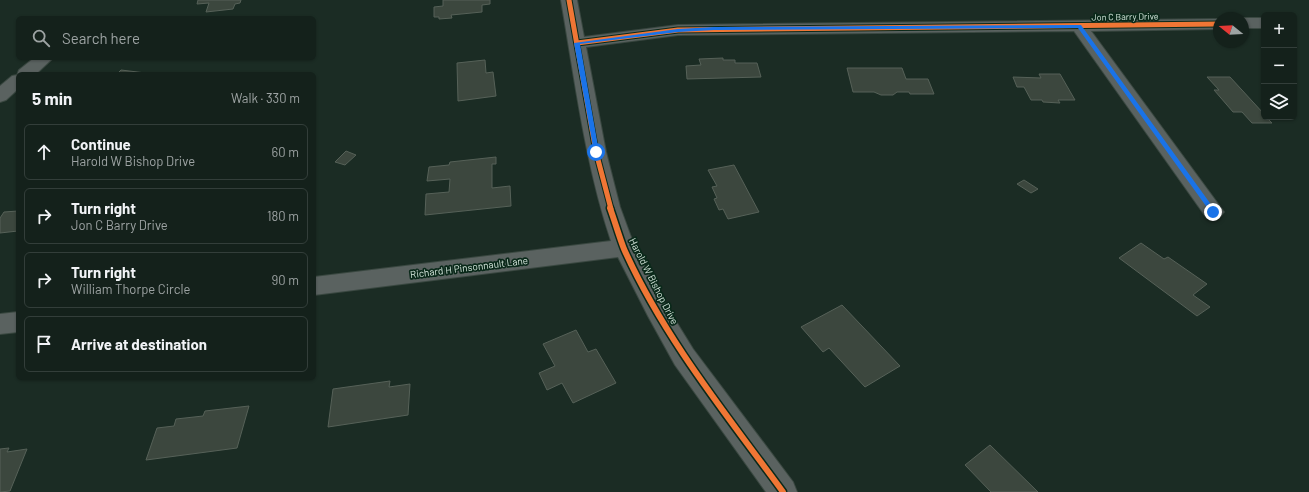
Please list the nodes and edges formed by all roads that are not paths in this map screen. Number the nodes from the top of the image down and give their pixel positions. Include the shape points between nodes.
1 (569, 0) edge
2 (1249, 23) edge
3 (1261, 23) edge
4 (1213, 24) edge
5 (1079, 26) junction
6 (577, 43) junction
7 (42, 60) edge
8 (27, 72) edge
9 (16, 82) edge
10 (0, 96) edge
11 (1213, 212) dead end
12 (624, 248) junction
13 (316, 286) edge
14 (16, 322) edge
15 (0, 324) edge
16 (783, 492) edge

1 - 6 street, Harold W Bishop Drive
2 - 3 street
4 - 5 street, Jon C Barry Drive
5 - 6 street, Jon C Barry Drive via 678,30
5 - 11 street
6 - 12 street, Harold W Bishop Drive via 596,152
7 - 8 street
9 - 10 street
12 - 13 street, Richard H Pinsonnault Lane
12 - 16 street, Harold W Bishop Drive via 684,357
14 - 15 street

